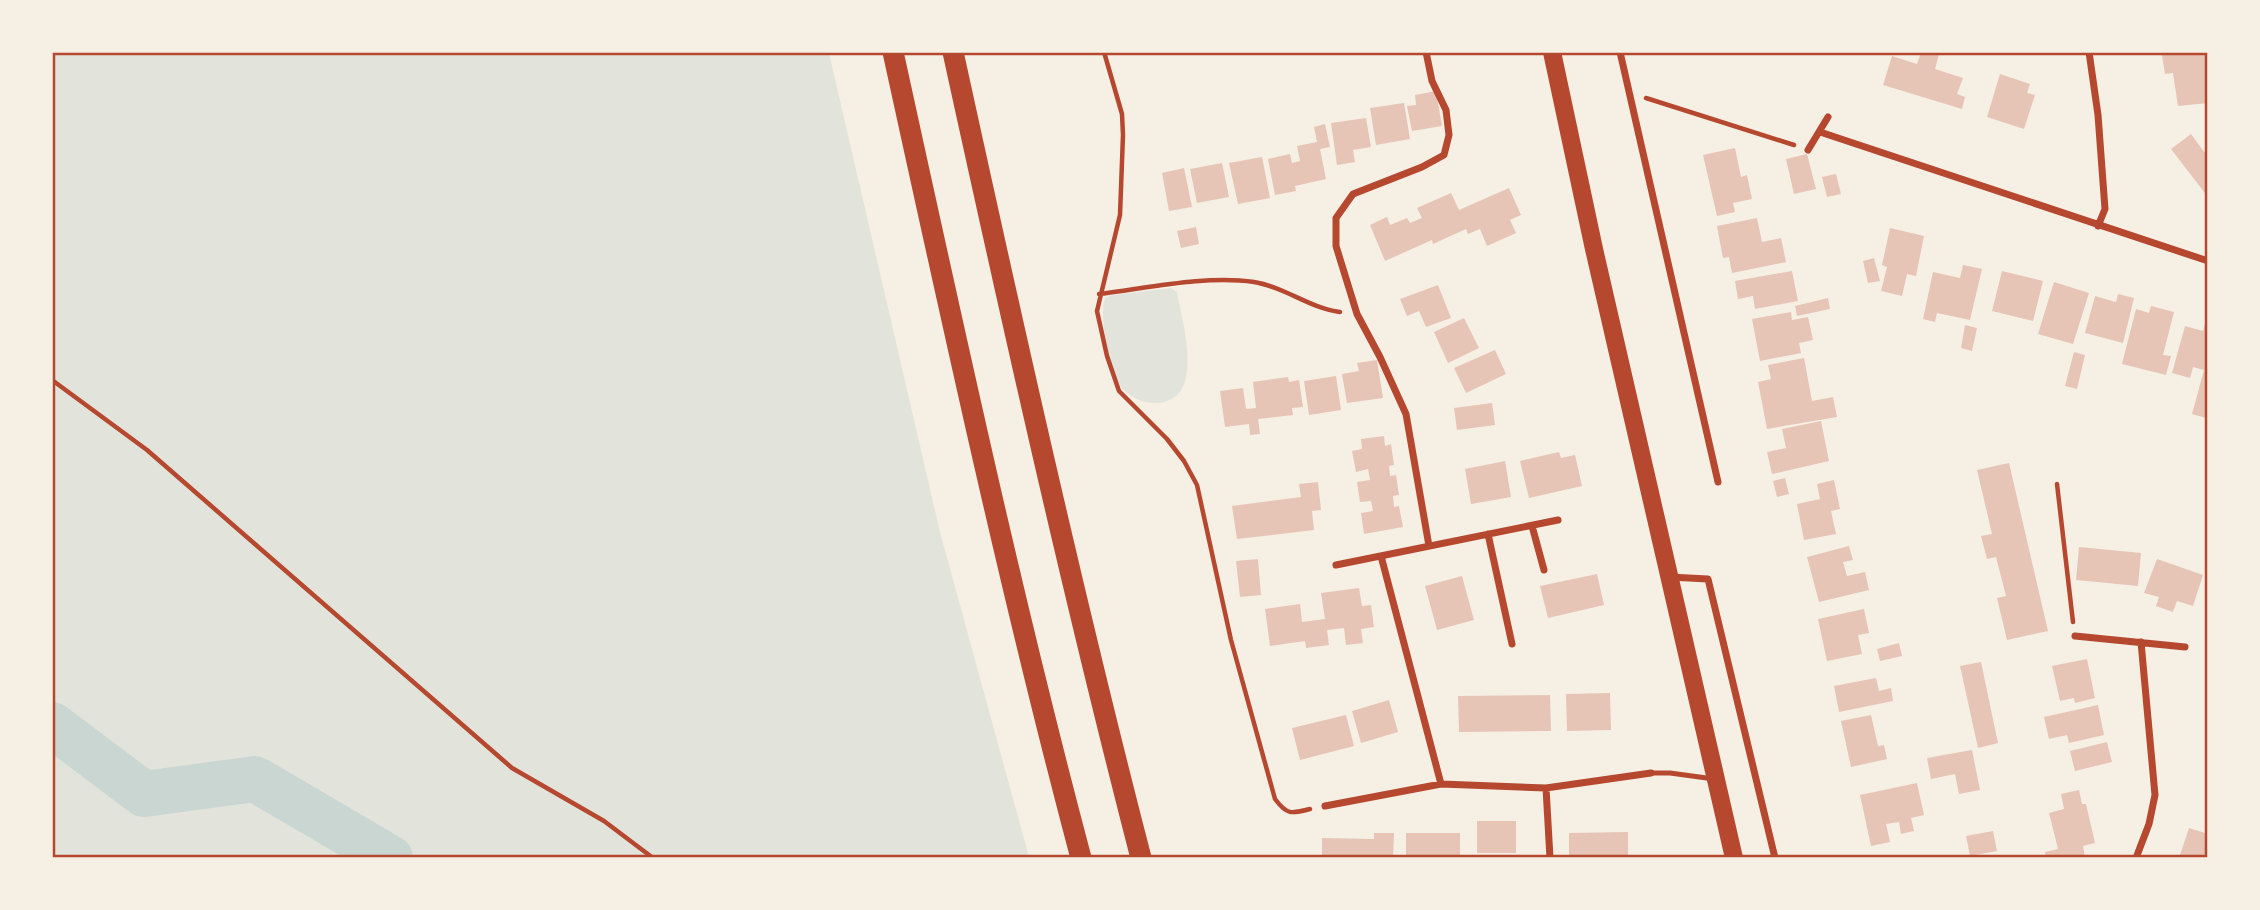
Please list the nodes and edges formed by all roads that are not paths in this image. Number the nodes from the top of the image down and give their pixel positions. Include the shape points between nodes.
1 (893, 52) edge
2 (953, 52) edge
3 (1426, 52) edge
4 (1552, 52) edge
5 (1620, 52) edge
6 (2089, 52) edge
7 (1828, 117) dead end
8 (1820, 132) junction
9 (1808, 150) road end
10 (2098, 226) junction
11 (2207, 261) edge
12 (1718, 482) dead end
13 (1558, 520) dead end
14 (1532, 526) junction
15 (1488, 534) junction
16 (1429, 546) junction
17 (1381, 556) junction
18 (1336, 565) dead end
19 (1544, 570) dead end
20 (1668, 577) junction
21 (2075, 636) road end
22 (2141, 642) junction
23 (1512, 644) dead end
24 (2185, 647) dead end
25 (1651, 773) joint
26 (1716, 780) junction
27 (1441, 784) junction
28 (1546, 788) junction
29 (1325, 806) road end
30 (1081, 858) edge
31 (1141, 858) edge
32 (1550, 858) edge
33 (1734, 858) edge
34 (1774, 858) edge
35 (2136, 858) edge

1 - 30 highway via 951,317
2 - 31 highway via 1007,300
3 - 16 street via 1432,81 1446,110 1449,135 1444,155 1353,194 1336,218 1336,246 1356,314 1406,414
4 - 20 main road
5 - 12 street
6 - 10 street via 2105,209
7 - 8 street
8 - 9 street
8 - 10 street
10 - 11 street
13 - 14 street
14 - 15 street
14 - 19 street
15 - 16 street
15 - 23 street
16 - 17 street
17 - 18 street
17 - 27 street
20 - 26 main road
20 - 34 street via 1708,579
21 - 22 street
22 - 24 street
22 - 35 street via 2155,795
25 - 26 lane
25 - 28 street
26 - 33 main road
27 - 28 street
27 - 29 street
28 - 32 street

